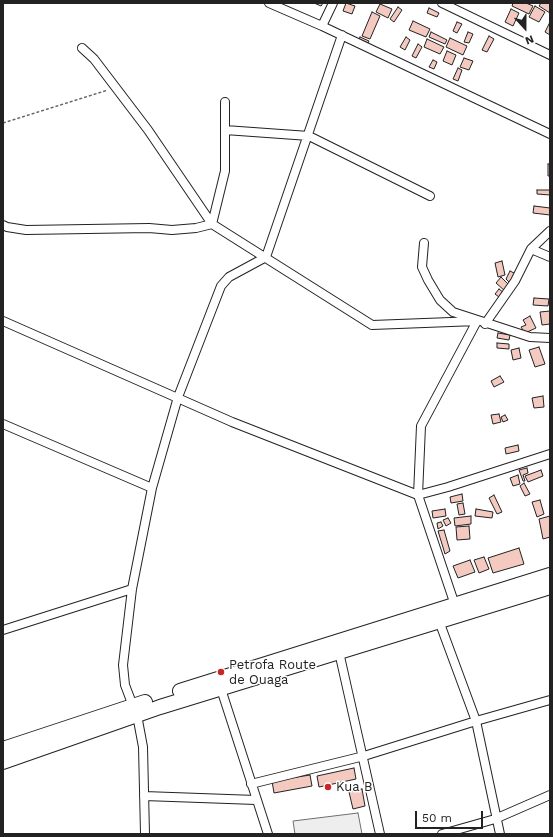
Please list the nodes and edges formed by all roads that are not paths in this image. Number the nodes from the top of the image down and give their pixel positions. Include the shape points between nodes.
1 (269, 3) edge
2 (333, 3) edge
3 (442, 3) edge
4 (322, 26) junction
5 (342, 35) junction
6 (82, 48) dead end
7 (550, 54) edge
8 (225, 102) dead end
9 (225, 130) junction
10 (550, 134) edge
11 (309, 136) junction
12 (430, 196) dead end
13 (212, 224) junction
14 (3, 225) edge
15 (550, 231) edge
16 (424, 244) dead end
17 (531, 249) junction
18 (266, 257) junction
19 (550, 257) edge
20 (3, 321) edge
21 (481, 323) junction
22 (550, 338) edge
23 (178, 397) junction
24 (3, 424) edge
25 (550, 454) edge
26 (152, 488) junction
27 (418, 495) junction
28 (548, 583) edge
29 (132, 589) junction
30 (455, 605) junction
31 (439, 621) junction
32 (3, 630) edge
33 (339, 652) junction
34 (221, 689) junction
35 (191, 693) junction
36 (550, 700) edge
37 (135, 710) junction
38 (476, 721) junction
39 (3, 749) edge
40 (364, 756) junction
41 (3, 762) edge
42 (251, 784) junction
43 (550, 795) edge
44 (144, 796) junction
45 (256, 800) junction
46 (496, 819) junction
47 (145, 834) edge
48 (268, 834) edge
49 (380, 834) edge
50 (442, 834) edge
51 (500, 834) edge

1 - 4 street
2 - 4 street
3 - 7 street
4 - 5 street
5 - 10 street
5 - 11 street
6 - 13 street via 94,59 148,130
8 - 9 street
9 - 11 street
9 - 13 street via 225,171
11 - 12 street
11 - 18 street
13 - 14 street via 172,230 26,230
13 - 18 street
15 - 17 street
16 - 21 street via 422,267 440,300 453,312
17 - 19 street
17 - 21 street via 515,281
18 - 21 street via 372,325
18 - 23 street via 229,277 221,286
20 - 23 street
21 - 22 street via 530,337
21 - 27 street via 421,426
23 - 26 street
23 - 27 street via 232,422
24 - 26 street
25 - 27 street
26 - 29 street
27 - 30 street
28 - 30 highway
28 - 31 highway
29 - 32 street
29 - 37 street via 123,665 125,685
30 - 35 highway
31 - 33 highway
31 - 38 street
33 - 34 highway
33 - 40 street
34 - 35 highway
34 - 42 street
35 - 37 highway
36 - 38 street
37 - 39 highway
37 - 41 highway
37 - 44 street via 143,747
38 - 40 street
38 - 46 street
40 - 42 street
40 - 49 street
42 - 45 street
43 - 46 street
44 - 45 street
44 - 47 street
45 - 48 street
46 - 50 street
46 - 51 street

